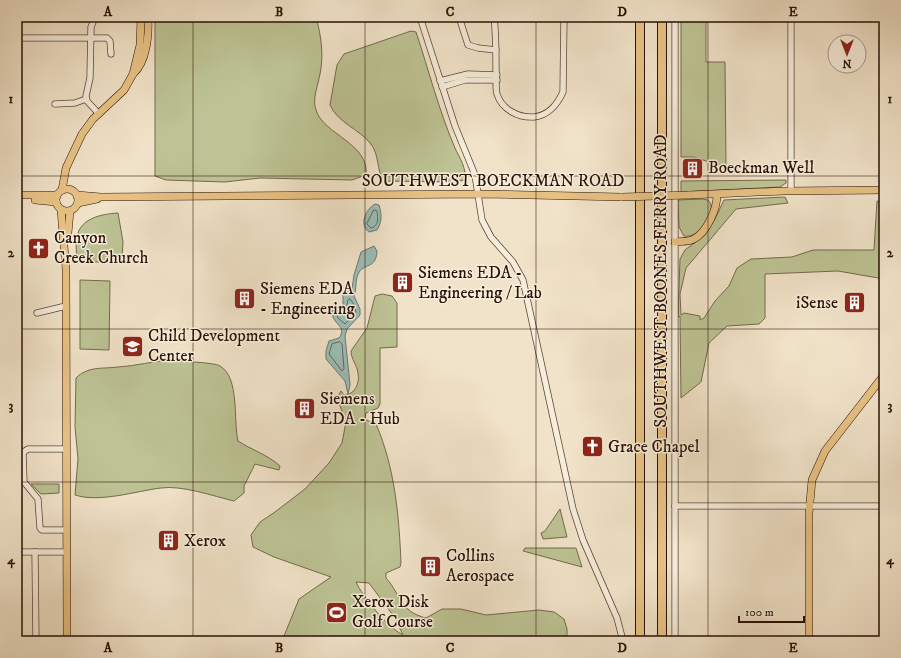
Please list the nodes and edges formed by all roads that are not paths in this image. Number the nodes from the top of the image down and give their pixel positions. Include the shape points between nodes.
1 (95, 17) edge
2 (141, 17) edge
3 (148, 17) edge
4 (420, 17) edge
5 (459, 17) edge
6 (494, 17) edge
7 (564, 17) edge
8 (640, 17) edge
9 (662, 17) edge
10 (675, 17) edge
11 (791, 17) edge
12 (17, 38) edge
13 (90, 38) junction
14 (496, 50) junction
15 (111, 54) dead end
16 (133, 74) junction
17 (497, 77) junction
18 (441, 84) junction
19 (86, 99) junction
20 (55, 104) dead end
21 (99, 114) junction
22 (69, 164) junction
23 (70, 190) junction
24 (884, 190) edge
25 (791, 191) junction
26 (478, 194) junction
27 (17, 195) edge
28 (717, 195) junction
29 (58, 196) junction
30 (17, 199) edge
31 (77, 199) junction
32 (61, 210) junction
33 (70, 211) junction
34 (64, 239) junction
35 (675, 242) junction
36 (66, 306) junction
37 (37, 313) dead end
38 (884, 375) edge
39 (66, 449) junction
40 (674, 506) junction
41 (809, 506) junction
42 (884, 506) edge
43 (66, 530) junction
44 (17, 552) edge
45 (35, 552) junction
46 (66, 552) junction
47 (36, 641) edge
48 (67, 641) edge
49 (623, 641) edge
50 (640, 641) edge
51 (662, 641) edge
52 (675, 641) edge
53 (809, 641) edge

1 - 13 street via 91,24
2 - 16 main road via 140,45
3 - 16 main road via 145,48 138,70
4 - 18 street
5 - 14 street via 468,45
6 - 14 street
7 - 17 street via 564,88 554,107 535,116 508,110 498,96
8 - 50 highway
9 - 51 highway
10 - 35 street, SOUTHWEST BOONES FERRY ROAD
11 - 25 street
12 - 13 street
13 - 15 street via 109,39
13 - 19 street via 90,78
14 - 17 street
16 - 21 main road via 124,90
17 - 18 street
18 - 26 street via 473,170
19 - 20 street via 75,104
19 - 21 street
21 - 22 main road via 82,134
22 - 23 main road
22 - 29 main road
23 - 29 main road
23 - 31 main road
24 - 25 main road, SOUTHWEST BOECKMAN ROAD
25 - 28 main road, SOUTHWEST BOECKMAN ROAD
26 - 28 main road, SOUTHWEST BOECKMAN ROAD, bridge via 622,197
26 - 31 main road, SOUTHWEST BOECKMAN ROAD
26 - 49 street via 480,214 486,228 499,248 515,265 523,280 572,504 584,540 619,623
27 - 29 main road
28 - 35 main road via 714,213 698,236 691,240
29 - 30 main road
29 - 32 main road
31 - 33 main road
32 - 33 main road
32 - 34 main road
33 - 34 main road via 68,233
34 - 36 main road
35 - 40 street, SOUTHWEST BOONES FERRY ROAD
36 - 37 street
36 - 39 main road
38 - 41 main road via 823,455 812,480
39 - 43 main road
39 - 43 street via 28,449 23,458 24,482 38,499 40,528
40 - 41 street
40 - 52 street, SOUTHWEST BOONES FERRY ROAD
41 - 42 street
41 - 53 main road
43 - 46 main road
44 - 45 street
45 - 46 street
45 - 47 street
46 - 48 main road

